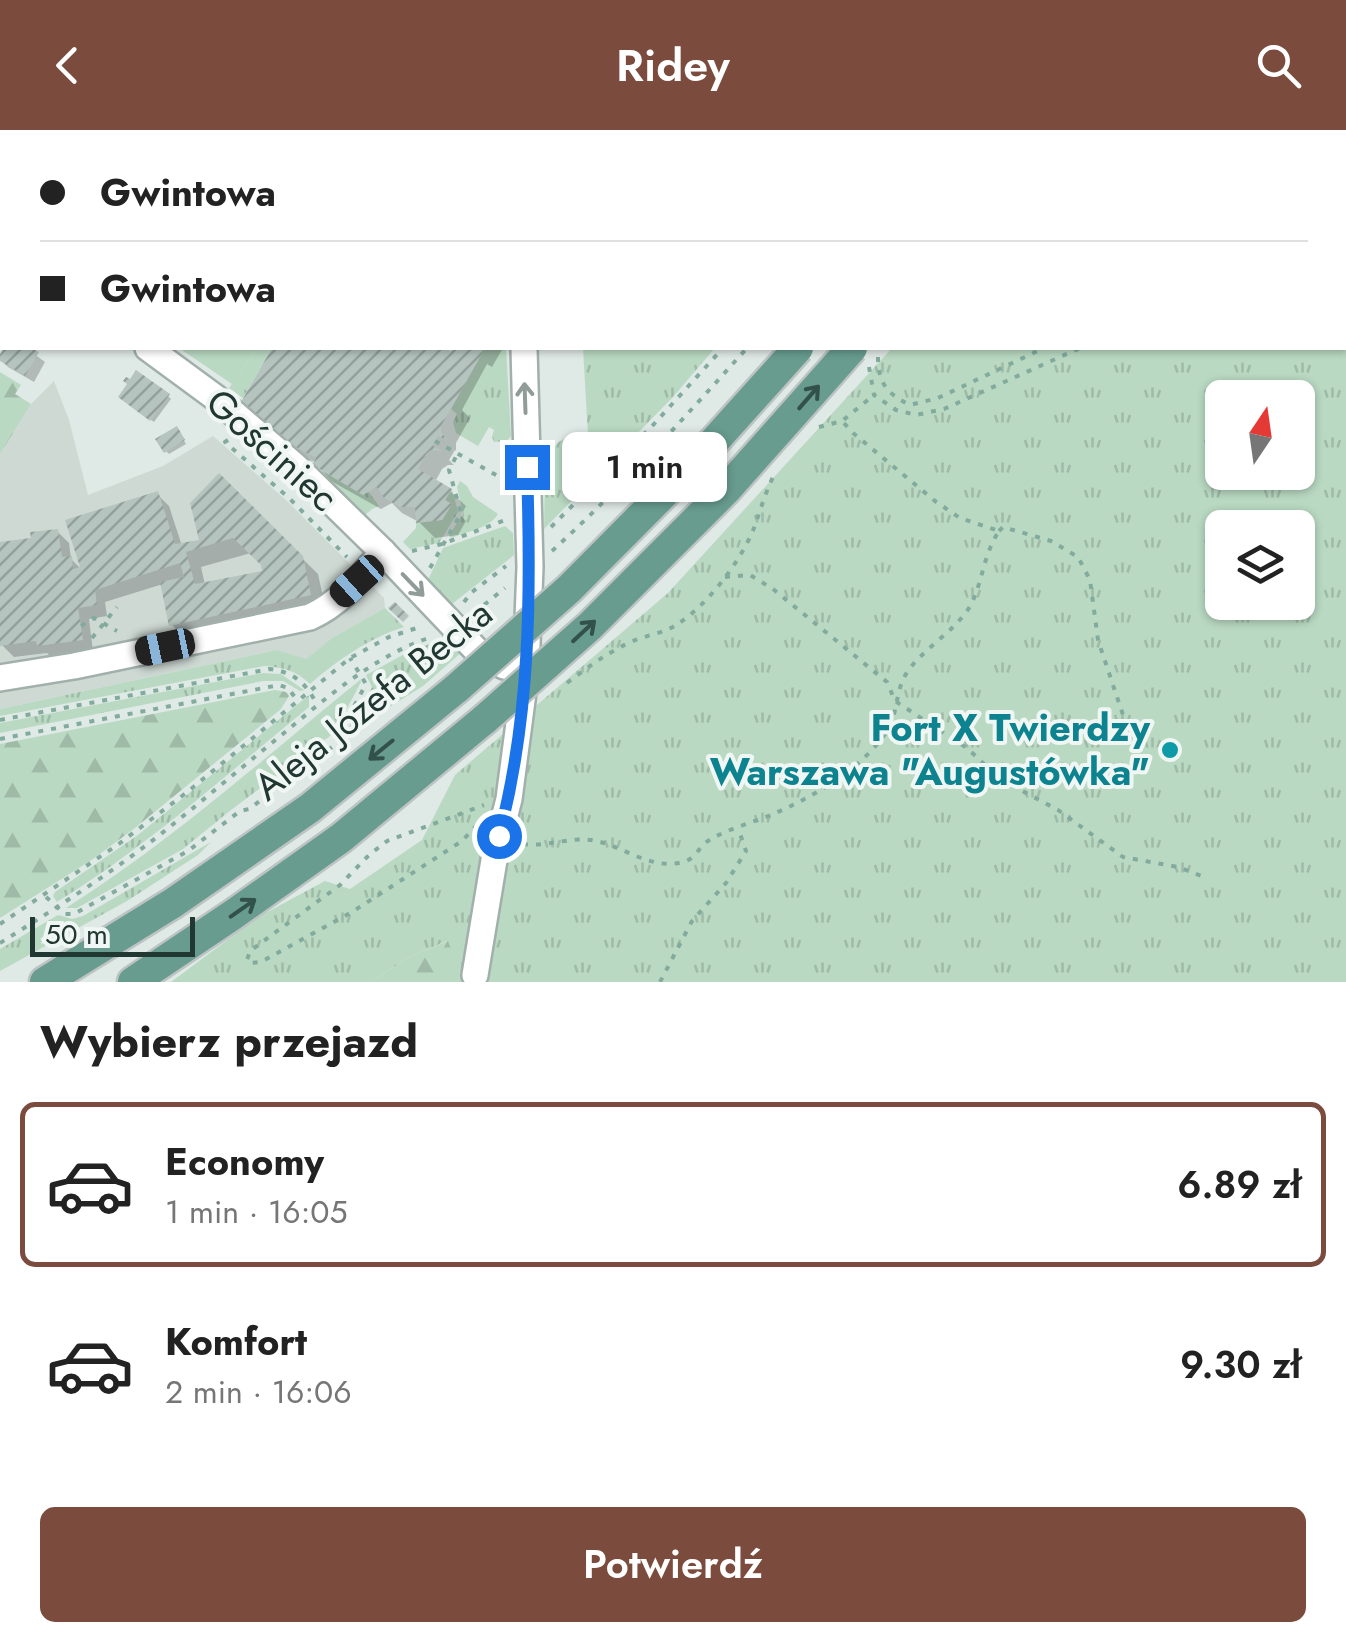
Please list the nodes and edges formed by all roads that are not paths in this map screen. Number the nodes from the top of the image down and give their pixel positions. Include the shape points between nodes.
1 (151, 350) edge
2 (524, 350) edge
3 (796, 350) edge
4 (861, 355) edge
5 (383, 552) junction
6 (525, 677) junction
7 (0, 678) edge
8 (475, 974) dead end
9 (45, 982) edge
10 (134, 982) edge

1 - 5 street, Gościniec via 256,432
6 -> 2 street via 539,550
3 -> 9 main road, Aleja Józefa Becka, bridge via 569,589 457,688 310,808
6 -> 4 main road, bridge via 590,626
5 -> 6 street, Gościniec via 479,653
5 - 7 street via 310,617
6 - 8 street via 509,799 493,835
10 -> 6 main road, bridge via 341,838 485,720

